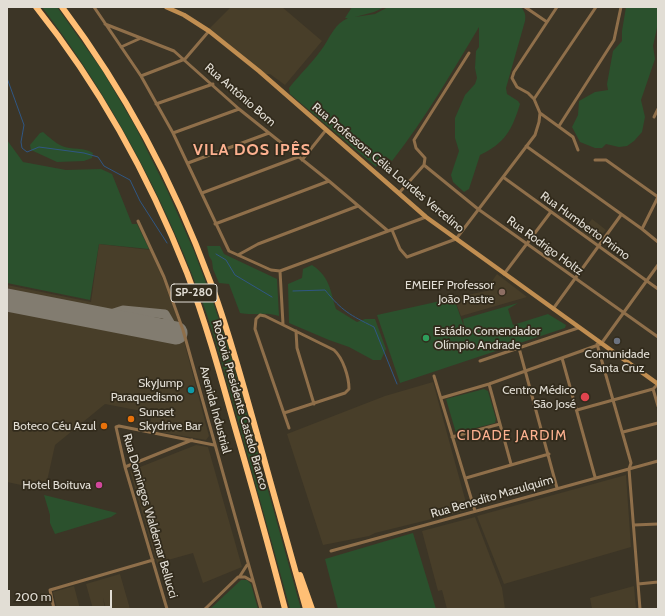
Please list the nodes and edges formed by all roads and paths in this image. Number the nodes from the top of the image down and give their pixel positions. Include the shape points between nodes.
1 (36, 7) edge
2 (62, 7) edge
3 (94, 7) edge
4 (166, 7) edge
5 (525, 7) edge
6 (557, 7) edge
7 (596, 7) edge
8 (621, 7) edge
9 (547, 22) junction
10 (105, 24) junction
11 (209, 32) junction
12 (141, 38) junction
13 (121, 47) junction
14 (469, 53) dead end
15 (185, 59) junction
16 (140, 76) junction
17 (213, 84) junction
18 (534, 99) junction
19 (156, 104) junction
20 (238, 109) junction
21 (658, 109) edge
22 (540, 113) junction
23 (654, 117) dead end
24 (559, 126) junction
25 (326, 130) junction
26 (173, 133) junction
27 (269, 133) junction
28 (526, 146) junction
29 (578, 150) dead end
30 (298, 157) junction
31 (302, 160) junction
32 (595, 160) dead end
33 (188, 162) junction
34 (424, 165) junction
35 (503, 177) junction
36 (329, 181) junction
37 (202, 193) junction
38 (399, 193) junction
39 (658, 197) edge
40 (358, 206) junction
41 (478, 209) junction
42 (550, 213) junction
43 (621, 215) junction
44 (426, 217) junction
45 (138, 221) dead end
46 (215, 224) junction
47 (642, 228) junction
48 (392, 230) junction
49 (388, 231) junction
50 (456, 239) junction
51 (658, 242) edge
52 (526, 244) junction
53 (598, 247) junction
54 (238, 255) junction
55 (658, 265) edge
56 (280, 271) junction
57 (504, 274) junction
58 (575, 278) junction
59 (646, 281) junction
60 (658, 289) edge
61 (553, 309) junction
62 (623, 312) junction
63 (283, 324) junction
64 (578, 328) junction
65 (296, 330) junction
66 (658, 337) edge
67 (599, 344) junction
68 (519, 348) junction
69 (562, 358) junction
70 (480, 361) dead end
71 (526, 370) junction
72 (434, 376) dead end
73 (489, 384) junction
74 (658, 384) edge
75 (654, 389) junction
76 (442, 398) junction
77 (613, 400) junction
78 (314, 404) junction
79 (658, 406) edge
80 (577, 410) junction
81 (284, 413) junction
82 (658, 423) edge
83 (500, 424) junction
84 (289, 428) dead end
85 (623, 432) junction
86 (452, 437) junction
87 (193, 440) junction
88 (214, 445) junction
89 (549, 454) junction
90 (658, 461) edge
91 (511, 464) junction
92 (125, 467) junction
93 (629, 469) junction
94 (595, 477) junction
95 (466, 478) junction
96 (557, 488) junction
97 (475, 511) junction
98 (658, 524) edge
99 (634, 525) junction
100 (287, 540) junction
101 (331, 552) dead end
102 (153, 560) junction
103 (247, 565) junction
104 (240, 576) junction
105 (254, 582) junction
106 (658, 582) edge
107 (638, 584) junction
108 (54, 609) edge
109 (167, 609) edge
110 (205, 609) edge
111 (261, 609) edge
112 (285, 609) edge
113 (306, 609) edge
114 (312, 609) edge
115 (640, 609) edge

1 - 112 highway, Rodovia Presidente Castelo Branco / SP-280 via 86,76 116,125 148,185 179,253 211,341
2 - 100 highway, Rodovia Presidente Castelo Branco / SP-280 via 103,65 136,121 190,229 222,315
3 - 10 street
4 - 11 main road, Rua Professora Célia Lourdes Vercelino via 184,15
5 - 9 street
6 - 9 street
7 - 18 street
8 - 24 street via 614,40
9 - 18 street via 513,75 514,85
10 - 12 street, Rua Antônio Bom
10 - 13 street
11 - 15 street
11 - 25 main road, Rua Professora Célia Lourdes Vercelino via 263,74
12 - 13 street
12 - 15 street, Rua Antônio Bom via 169,48
13 - 16 street
14 - 34 street via 414,140 416,148 424,158
15 - 16 street
15 - 17 street, Rua Antônio Bom
16 - 19 street
17 - 19 street
17 - 20 street, Rua Antônio Bom
18 - 22 street
19 - 26 street
20 - 26 street
20 - 27 street, Rua Antônio Bom
21 - 23 street
22 - 24 street
22 - 28 street via 538,129
24 - 29 street via 573,137
25 - 31 street
25 - 38 main road, Rua Professora Célia Lourdes Vercelino
26 - 33 street
27 - 30 street, Rua Antônio Bom
27 - 33 street
28 - 35 street
28 - 43 street
30 - 31 street, Rua Antônio Bom
30 - 37 street
31 - 36 street, Rua Antônio Bom
32 - 39 street via 606,160
33 - 37 street
34 - 38 street
34 - 41 street, Rua Rodrigo Holtz
35 - 41 street
35 - 42 street, Rua Humberto Primo
36 - 40 street, Rua Antônio Bom
36 - 46 street
37 - 46 street
38 - 44 main road, Rua Professora Célia Lourdes Vercelino
39 - 47 street
40 - 49 street, Rua Antônio Bom
40 - 54 street via 258,244
41 - 50 street
41 - 52 street, Rua Rodrigo Holtz
42 - 52 street
42 - 53 street, Rua Humberto Primo
43 - 47 street
43 - 53 street
44 - 48 street
44 - 50 main road, Rua Professora Célia Lourdes Vercelino
45 - 88 street, Avenida Industrial via 164,277 183,330
46 - 54 street via 227,249
47 - 51 street
48 - 49 street
48 - 50 street via 400,249 407,257
49 - 56 street
50 - 57 main road, Rua Professora Célia Lourdes Vercelino
52 - 57 street
52 - 58 street, Rua Rodrigo Holtz
53 - 58 street
53 - 59 street, Rua Humberto Primo
54 - 56 street via 271,270
55 - 59 street
56 - 63 street
57 - 61 main road, Rua Professora Célia Lourdes Vercelino
58 - 61 street
58 - 62 street, Rua Rodrigo Holtz
59 - 60 street, Rua Humberto Primo
59 - 62 street
61 - 64 main road, Rua Professora Célia Lourdes Vercelino
62 - 66 street, Rua Rodrigo Holtz
62 - 67 street
63 - 65 street
63 - 81 street via 259,316 255,329
64 - 67 main road, Rua Professora Célia Lourdes Vercelino
64 - 68 street
65 - 78 street via 297,348
65 - 78 street via 337,353 349,390
67 - 69 street
67 - 74 main road, Rua Professora Célia Lourdes Vercelino
67 - 77 street
68 - 70 street
68 - 71 street
69 - 71 street
69 - 80 street
71 - 73 street
71 - 89 street
72 - 76 street
73 - 76 street
73 - 83 street
74 - 75 street
75 - 77 street
75 - 79 street
76 - 86 street
77 - 80 street
77 - 85 street
78 - 81 street
80 - 94 street
81 - 84 street
82 - 85 street
83 - 86 street
83 - 91 street
85 - 93 street via 631,463
86 - 95 street
87 - 88 street
87 - 92 street
87 - 92 street, Rua Domingos Waldemar Bellucci via 116,427
88 - 103 street, Avenida Industrial
89 - 91 street
89 - 96 street
90 - 93 street, Rua Benedito Mazulquim
91 - 95 street
92 - 102 street, Rua Domingos Waldemar Bellucci
93 - 94 street, Rua Benedito Mazulquim
93 - 99 street
94 - 96 street, Rua Benedito Mazulquim
95 - 97 street
96 - 97 street, Rua Benedito Mazulquim
97 - 101 street, Rua Benedito Mazulquim
98 - 99 street
99 - 107 street
100 - 113 highway, Rodovia Presidente Castelo Branco / SP-280
100 - 114 highway
102 - 108 street via 50,590
102 - 109 street, Rua Domingos Waldemar Bellucci
103 - 104 street
103 - 105 street, Avenida Industrial
104 - 105 street
104 - 110 street
105 - 111 street, Avenida Industrial
106 - 107 street
107 - 115 street

